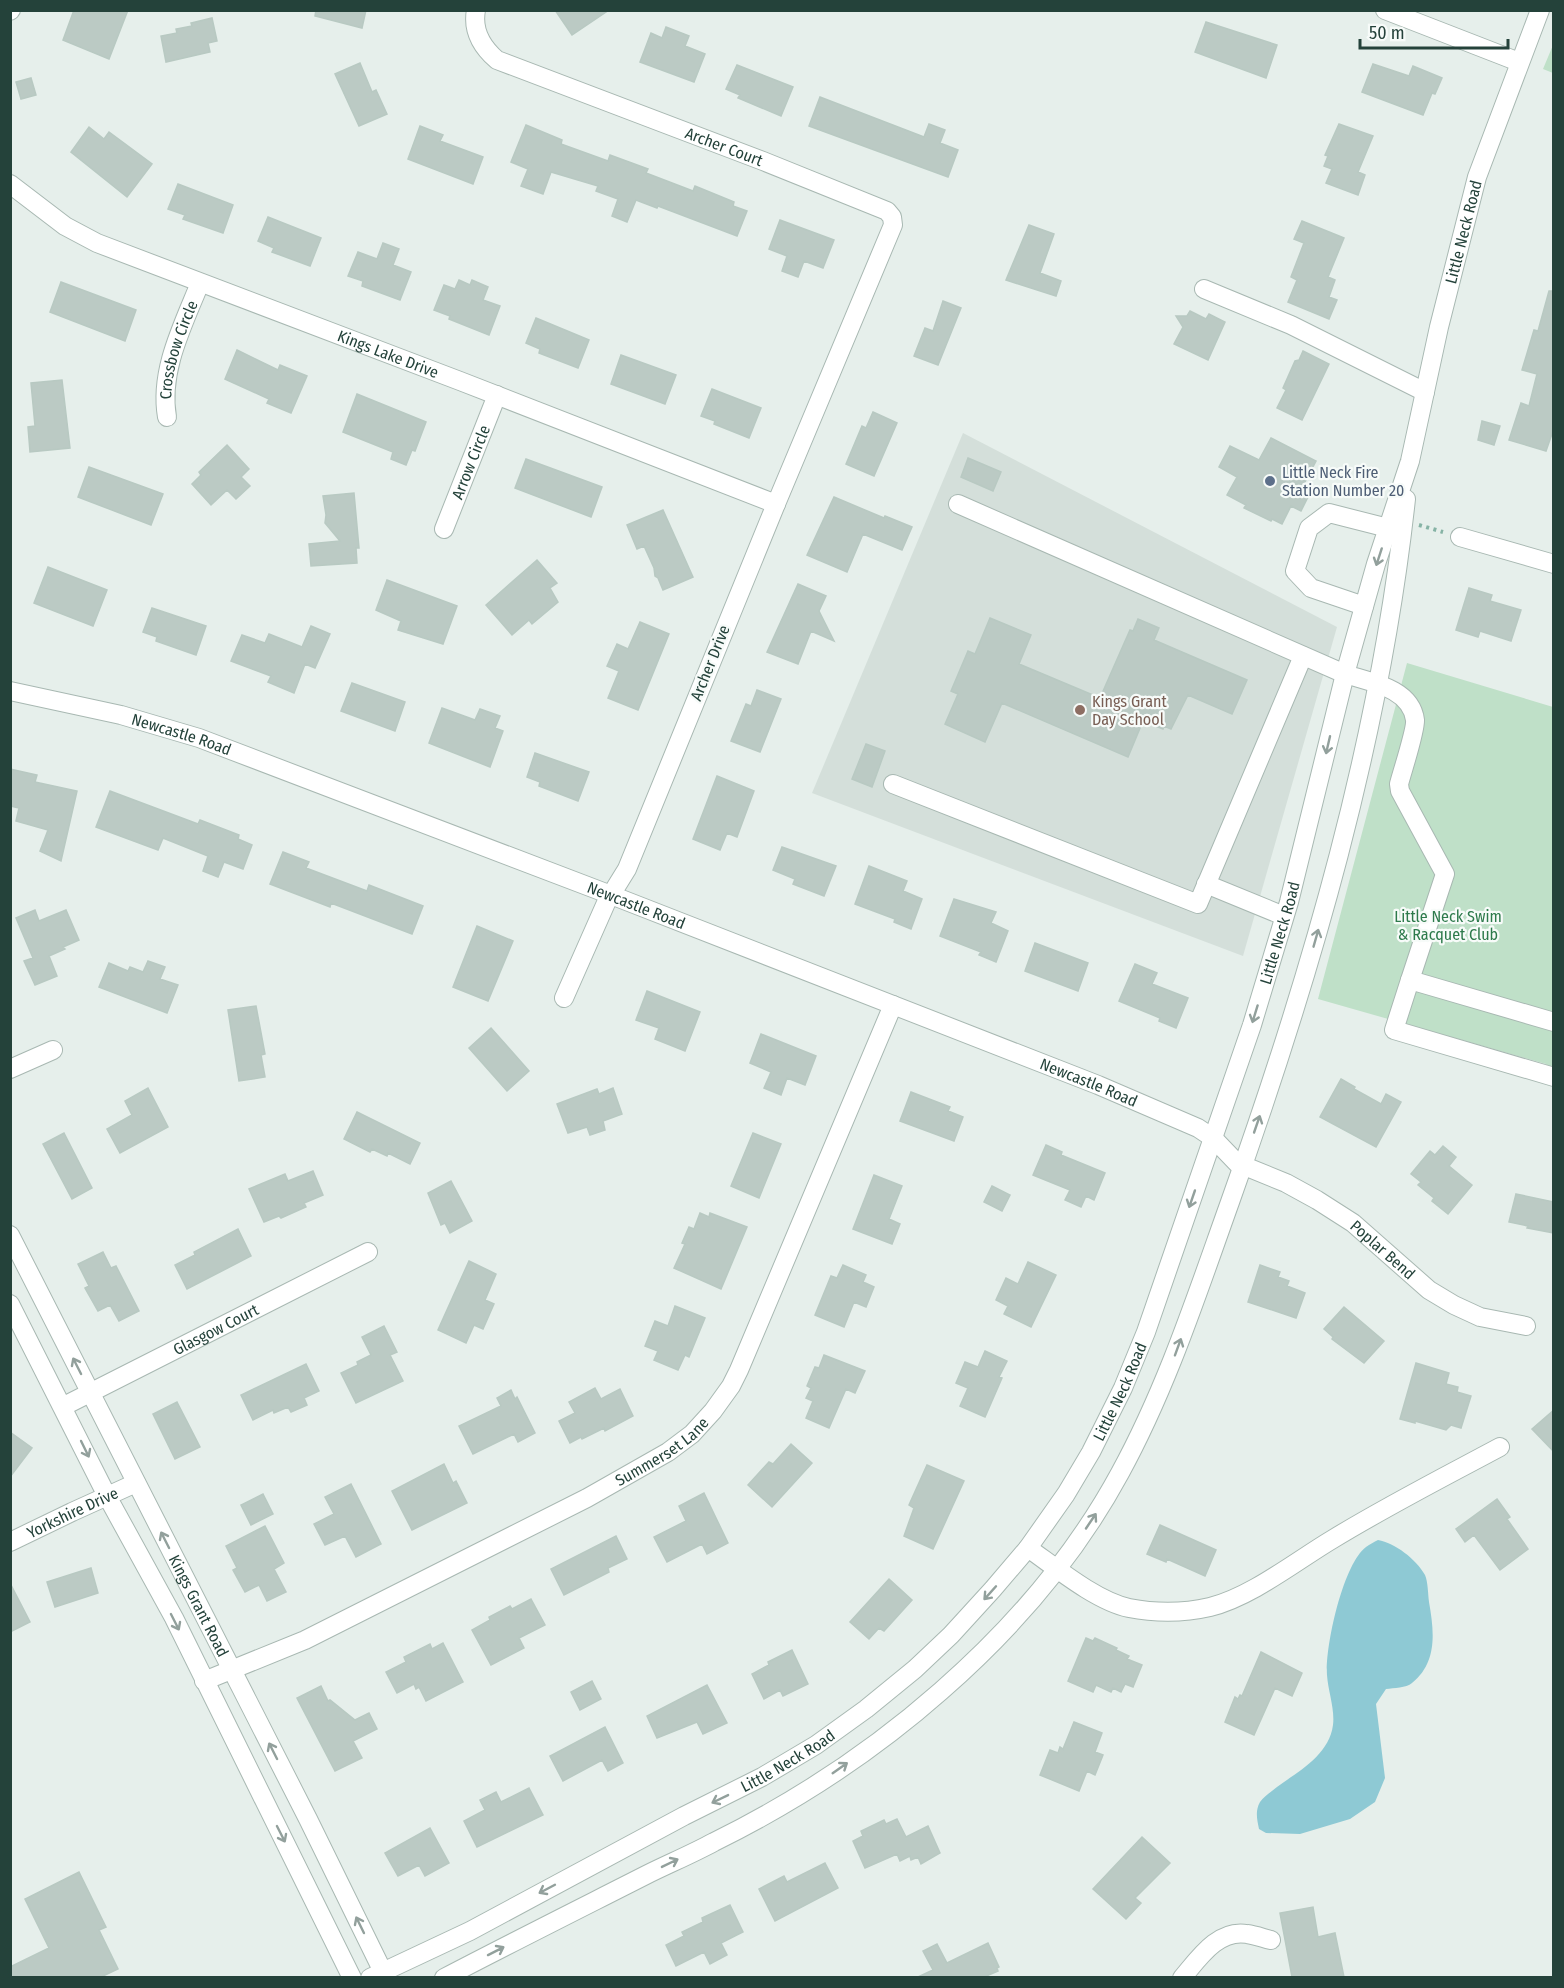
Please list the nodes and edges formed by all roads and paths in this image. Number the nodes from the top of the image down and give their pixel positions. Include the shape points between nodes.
1 (476, 10) edge
2 (1385, 10) edge
3 (1540, 10) edge
4 (1520, 62) junction
5 (10, 184) edge
6 (200, 283) junction
7 (1204, 289) dead end
8 (851, 324) joint
9 (1425, 392) junction
10 (498, 395) junction
11 (167, 417) dead end
12 (776, 504) junction
13 (958, 504) dead end
14 (1396, 525) junction
15 (444, 529) dead end
16 (1460, 537) joint
17 (1554, 564) edge
18 (1364, 606) junction
19 (1303, 656) junction
20 (1345, 674) junction
21 (1377, 684) junction
22 (10, 691) edge
23 (893, 783) dead end
24 (1206, 884) junction
25 (611, 895) junction
26 (1284, 916) junction
27 (1410, 980) junction
28 (564, 998) dead end
29 (893, 1005) junction
30 (1554, 1022) edge
31 (52, 1050) dead end
32 (10, 1069) edge
33 (1554, 1077) edge
34 (1213, 1138) junction
35 (1243, 1166) junction
36 (10, 1235) edge
37 (368, 1252) dead end
38 (10, 1304) edge
39 (1526, 1326) dead end
40 (90, 1392) junction
41 (63, 1406) junction
42 (1500, 1447) dead end
43 (136, 1483) junction
44 (107, 1496) junction
45 (10, 1542) edge
46 (1028, 1548) junction
47 (1057, 1569) junction
48 (231, 1669) junction
49 (204, 1681) junction
50 (1271, 1940) dead end
51 (380, 1975) edge
52 (352, 1977) edge
53 (444, 1977) edge
54 (1182, 1977) edge

1 - 8 street, Archer Court via 477,35 497,60 887,210 893,225
2 - 4 street
3 - 4 street, Little Neck Road
4 - 9 street, Little Neck Road via 1477,177
5 - 6 street, Kings Lake Drive via 65,226 97,243
6 - 10 street, Kings Lake Drive
6 - 11 street, Crossbow Circle via 166,378
7 - 9 street via 1291,325
8 - 12 street, Archer Drive
9 - 14 street, Little Neck Road
10 - 12 street, Kings Lake Drive
10 - 15 street, Arrow Circle
12 - 25 street, Archer Drive via 627,868
13 - 19 street
14 - 16 path
14 -> 18 street, Little Neck Road
14 - 18 street via 1329,513 1309,528 1295,571 1311,588
14 - 21 street, Little Neck Road via 1399,568
16 - 17 street
18 - 20 street, Little Neck Road
19 - 20 street
19 - 24 street
20 - 21 street
20 -> 26 street, Little Neck Road
21 - 27 street via 1394,690 1409,705 1415,722 1400,791 1445,874
35 -> 21 street, Little Neck Road via 1315,941
22 - 25 street, Newcastle Road via 121,715 199,738
23 - 24 street via 1198,904
24 - 26 street
25 - 28 street, Archer Drive
25 - 29 street, Newcastle Road
26 -> 34 street, Little Neck Road
27 - 30 street
27 - 33 street via 1394,1030
29 - 34 street, Newcastle Road via 1098,1085
29 - 48 street, Summerset Lane via 739,1370 713,1411 692,1434 668,1452 555,1514 305,1640
31 - 32 street
34 - 35 street, Newcastle Road
34 -> 46 street, Little Neck Road via 1124,1388 1086,1461
35 - 39 street, Poplar Bend via 1296,1189 1353,1223 1429,1290 1454,1305 1480,1317
47 -> 35 street, Little Neck Road via 1119,1476 1147,1422
40 -> 36 street, Kings Grant Road
37 - 40 street, Glasgow Court
38 - 41 street, Kings Grant Road
40 - 41 street, Glasgow Court
40 - 43 street, Kings Grant Road
41 -> 44 street, Kings Grant Road
42 - 47 street via 1335,1537 1238,1597 1210,1607 1182,1611 1127,1608
43 - 44 street, Yorkshire Drive
48 -> 43 street, Kings Grant Road
44 - 45 street, Yorkshire Drive
44 -> 49 street, Kings Grant Road
46 - 47 street
46 -> 51 street, Little Neck Road via 965,1620 915,1669 816,1745 762,1777
53 -> 47 street, Little Neck Road via 716,1842 832,1774 939,1693 993,1643
48 - 49 street, Summerset Lane
51 -> 48 street, Kings Grant Road
49 -> 52 street, Kings Grant Road
50 - 54 street via 1246,1933 1218,1939

